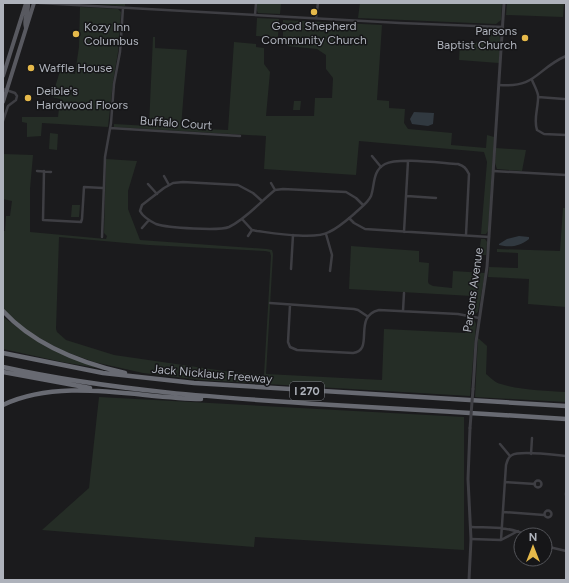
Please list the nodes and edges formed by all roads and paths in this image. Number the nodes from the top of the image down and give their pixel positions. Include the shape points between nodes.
1 (27, 3) edge
2 (34, 3) edge
3 (40, 3) edge
4 (256, 3) edge
5 (318, 3) edge
6 (504, 3) edge
7 (123, 8) junction
8 (255, 15) junction
9 (316, 18) junction
10 (503, 27) junction
11 (26, 28) junction
12 (566, 56) edge
13 (3, 76) edge
14 (532, 80) junction
15 (498, 85) junction
16 (5, 89) edge
17 (538, 97) junction
18 (564, 99) dead end
19 (3, 102) edge
20 (3, 121) edge
21 (110, 128) junction
22 (240, 136) dead end
23 (566, 136) edge
24 (372, 156) dead end
25 (408, 161) junction
26 (381, 166) junction
27 (37, 171) dead end
28 (44, 171) junction
29 (493, 171) junction
30 (51, 172) dead end
31 (566, 175) edge
32 (164, 176) dead end
33 (271, 183) dead end
34 (148, 184) dead end
35 (169, 185) junction
36 (103, 188) junction
37 (275, 190) junction
38 (157, 194) junction
39 (406, 196) junction
40 (436, 198) dead end
41 (262, 201) junction
42 (363, 205) junction
43 (349, 218) junction
44 (242, 219) junction
45 (149, 220) junction
46 (142, 228) dead end
47 (252, 230) junction
48 (404, 232) junction
49 (326, 234) junction
50 (293, 235) junction
51 (466, 235) junction
52 (248, 236) dead end
53 (102, 237) dead end
54 (489, 237) junction
55 (291, 269) dead end
56 (330, 271) dead end
57 (404, 293) dead end
58 (270, 304) dead end
59 (290, 305) junction
60 (3, 311) edge
61 (403, 311) junction
62 (367, 316) junction
63 (479, 318) junction
64 (3, 354) edge
65 (3, 367) edge
66 (3, 372) edge
67 (152, 379) junction
68 (146, 396) junction
69 (247, 400) junction
70 (3, 405) edge
71 (566, 406) edge
72 (566, 419) edge
73 (532, 438) dead end
74 (500, 444) dead end
75 (532, 454) junction
76 (510, 456) junction
77 (566, 456) edge
78 (505, 482) junction
79 (535, 484) dead end
80 (503, 512) junction
81 (544, 514) dead end
82 (471, 527) junction
83 (502, 529) junction
84 (513, 530) edge
85 (513, 534) edge
86 (471, 539) junction
87 (501, 540) junction
88 (553, 549) edge
89 (566, 551) edge
90 (469, 580) edge

1 - 11 main road via 24,22
1 - 13 main road
2 - 11 main road
3 - 7 street
4 - 8 street
5 - 9 street
6 - 10 street, Parsons Avenue
7 - 8 street
7 - 21 street
8 - 9 street
9 - 10 street
10 - 15 street, Parsons Avenue
11 - 16 main road
12 - 14 street via 551,64
14 - 15 street via 515,85
14 - 17 street
15 - 29 street, Parsons Avenue
16 - 19 main road
16 - 20 street via 15,93 17,97 8,106
17 - 18 street
17 - 23 street via 537,130 544,134
21 - 22 street, Buffalo Court
21 - 36 street
24 - 26 street
25 - 26 street via 395,161
25 - 39 street
25 - 51 street via 458,164 467,169 470,179
26 - 42 street via 369,199
27 - 28 street
28 - 30 street
28 - 36 street via 43,220 82,221 84,187
29 - 31 street
29 - 54 street, Parsons Avenue
32 - 35 street
33 - 37 street
34 - 38 street
35 - 38 street
35 - 41 street via 183,182 238,186 253,192
36 - 53 street
37 - 41 street
37 - 42 street via 289,188 346,192
38 - 45 street via 142,206 140,212
39 - 40 street
39 - 48 street
41 - 44 street
42 - 43 street
43 - 48 street via 365,229
43 - 49 street
44 - 45 street via 222,229 166,226
44 - 47 street
45 - 46 street
47 - 50 street
47 - 52 street
48 - 51 street
49 - 50 street
49 - 56 street via 332,255
50 - 55 street
51 - 54 street
54 - 63 street, Parsons Avenue
57 - 61 street
58 - 59 street
59 - 62 street via 354,308
59 - 62 street via 288,339 290,347 297,350 357,352 363,344
60 - 67 highway via 29,334 64,353 102,367
61 - 62 street via 379,310
61 - 63 street via 458,314
63 - 82 street, Parsons Avenue, bridge via 468,479
64 - 67 highway, Jack Nicklaus Freeway / I 270
65 - 69 highway, Jack Nicklaus Freeway / I 270 via 114,387
66 - 68 highway
67 - 71 highway, Jack Nicklaus Freeway / I 270 via 250,388
68 - 69 highway
68 - 70 highway via 82,390 60,391 35,394
69 - 72 highway, Jack Nicklaus Freeway / I 270
73 - 75 street
74 - 76 street
75 - 76 street via 518,453
75 - 77 street
76 - 78 street via 506,463
78 - 79 street
78 - 80 street
80 - 81 street
80 - 83 street
82 - 83 street
82 - 86 street, Parsons Avenue
83 - 84 street
83 - 87 street
85 - 87 street
86 - 87 street
86 - 90 street, Parsons Avenue
88 - 89 street

